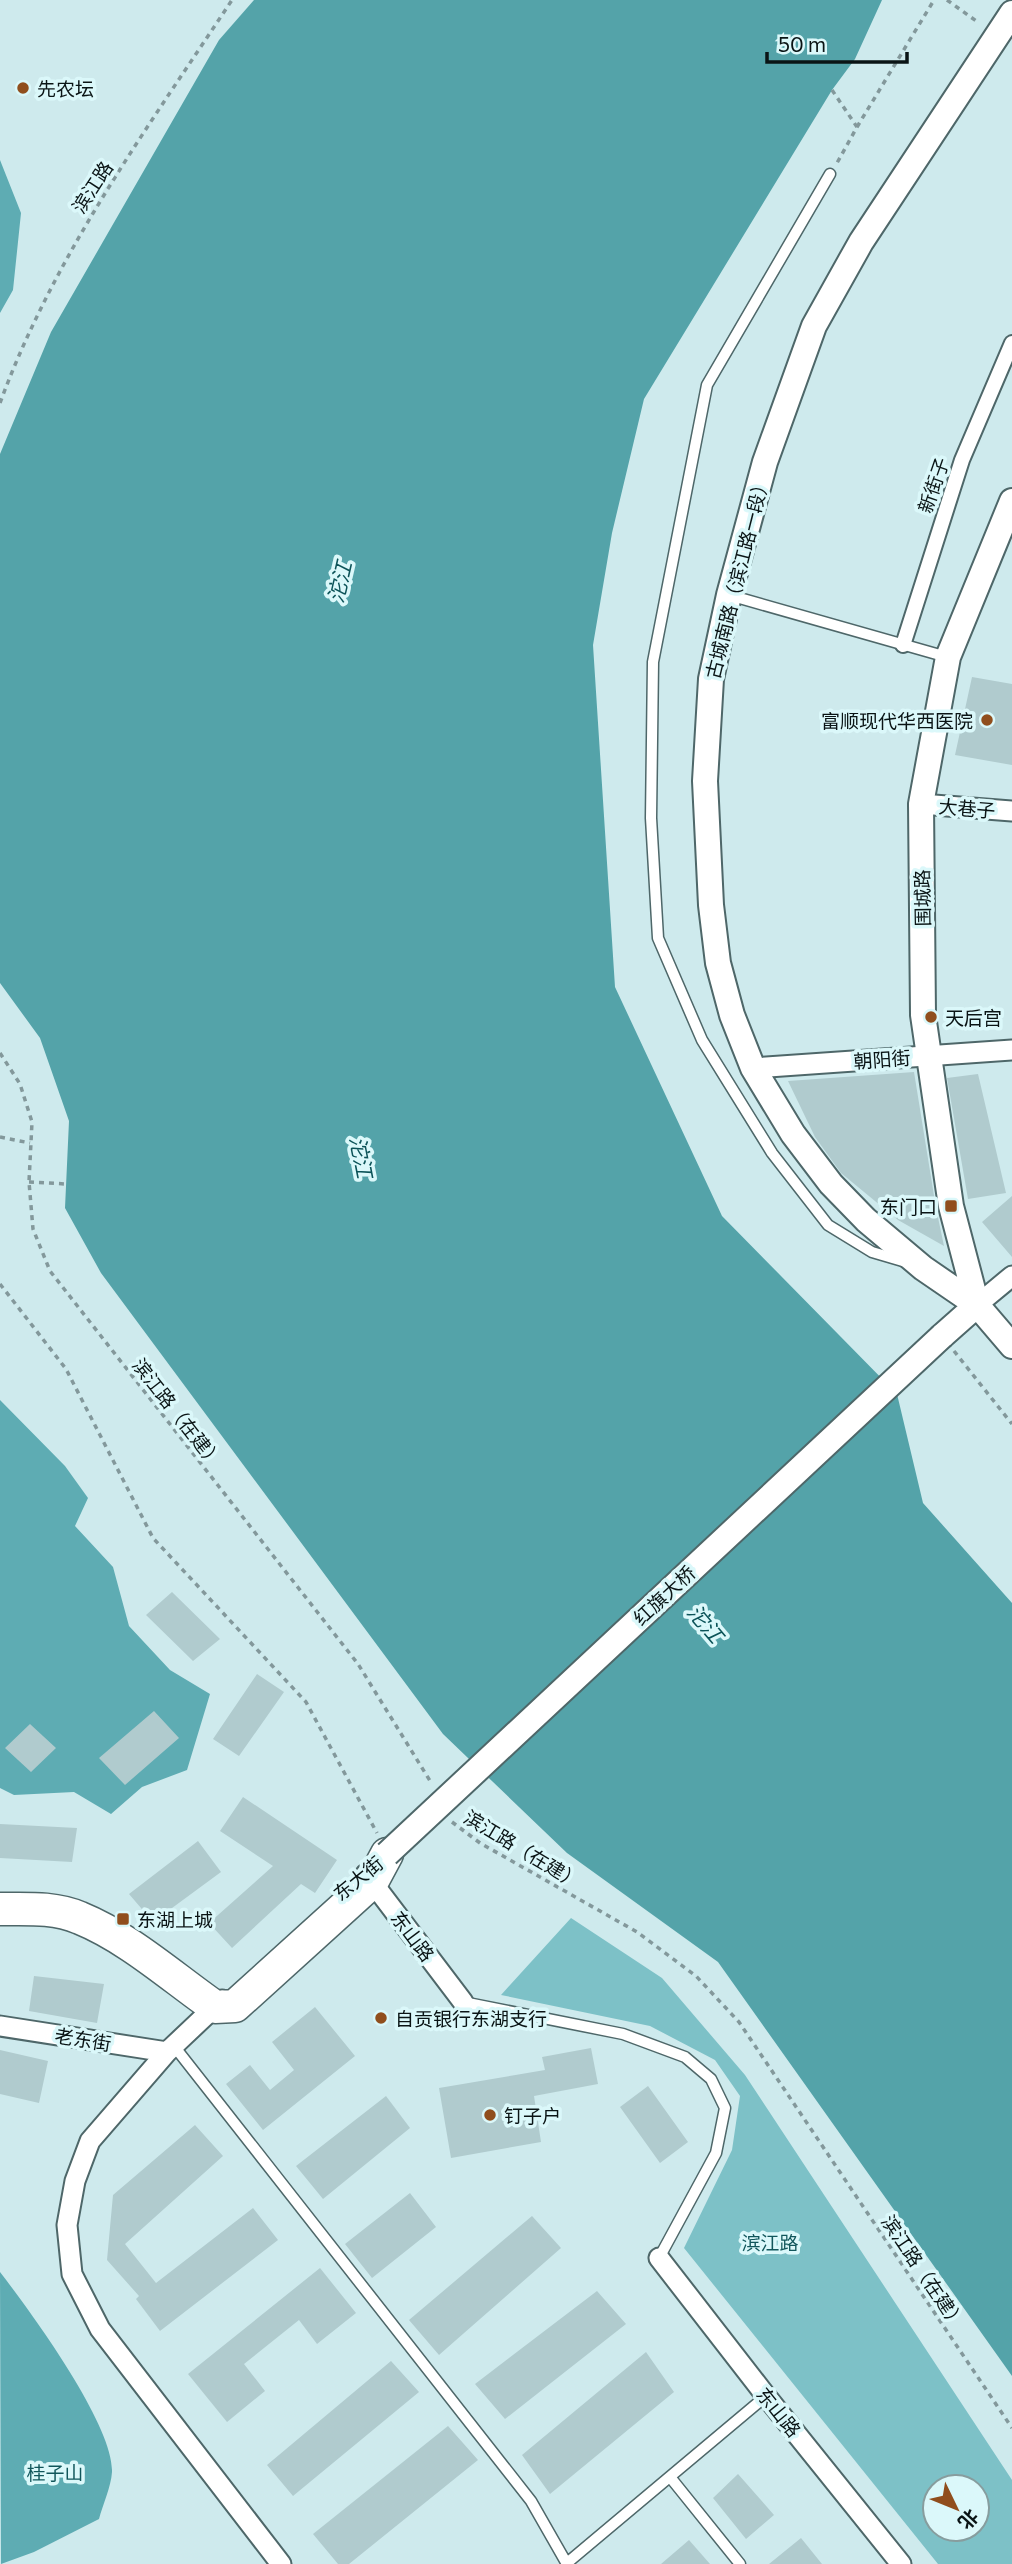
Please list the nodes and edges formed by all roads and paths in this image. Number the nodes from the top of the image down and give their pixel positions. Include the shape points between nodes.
1 (232, 0) edge
2 (934, 0) edge
3 (947, 0) edge
4 (1012, 13) edge
5 (996, 35) junction
6 (832, 90) dead end
7 (857, 127) junction
8 (830, 174) joint
9 (1012, 343) edge
10 (0, 403) edge
11 (1012, 500) edge
12 (729, 595) junction
13 (903, 645) junction
14 (948, 657) junction
15 (921, 804) junction
16 (1012, 811) edge
17 (1012, 1051) edge
18 (0, 1053) edge
19 (928, 1056) junction
20 (753, 1068) junction
21 (0, 1137) edge
22 (30, 1143) junction
23 (29, 1182) junction
24 (66, 1184) dead end
25 (923, 1268) junction
26 (1012, 1276) edge
27 (0, 1284) edge
28 (977, 1304) junction
29 (942, 1336) junction
30 (1012, 1346) edge
31 (1012, 1424) edge
32 (433, 1786) dead end
33 (448, 1814) dead end
34 (374, 1869) junction
35 (0, 1889) edge
36 (0, 1909) edge
37 (223, 2000) junction
38 (464, 2002) joint
39 (0, 2026) edge
40 (170, 2049) junction
41 (659, 2258) joint
42 (765, 2396) junction
43 (1012, 2428) edge
44 (670, 2477) junction
45 (567, 2563) edge
46 (281, 2564) edge
47 (740, 2564) edge
48 (901, 2564) edge

1 - 10 path, 滨江路 via 81,229 15,362
2 - 7 path
3 - 5 path
4 - 5 street, 古城南路（滨江路一段）
5 - 12 street, 古城南路（滨江路一段） via 861,242 814,326 765,462
6 - 7 path
7 - 8 path
8 - 25 lane via 707,385 653,662 651,818 658,937 702,1040 741,1107 828,1225 872,1252
9 - 13 street, 新街子 via 962,460
11 - 14 street, 围城路
12 - 13 lane
12 - 20 street, 古城南路（滨江路一段） via 711,680 705,781 711,905 718,963
13 - 14 lane
14 - 15 street, 围城路
15 - 16 street, 大巷子
15 - 19 street, 围城路 via 923,1015
17 - 19 street, 朝阳街
18 - 22 path via 20,1084 32,1122
19 - 20 street, 朝阳街
19 - 28 street, 围城路 via 951,1206
20 - 25 street, 古城南路（滨江路一段） via 793,1134 831,1184
21 - 22 path
22 - 23 path
23 - 24 path
23 - 32 path, 滨江路（在建） via 33,1229 50,1271 358,1664
25 - 28 street, 古城南路（滨江路一段）
26 - 28 street
27 - 34 path via 66,1369 153,1538 306,1702
28 - 29 street, 红旗大桥
28 - 30 street, 古城南路（滨江路一段）
29 - 31 path
29 - 34 street, 红旗大桥, bridge
33 - 43 path, 滨江路（在建） via 452,1823 480,1843 637,1932 696,1976 739,2022
34 - 37 main road, 东大街
34 - 38 street, 东山路
35 - 37 main road via 52,1889 87,1899 123,1919
36 - 37 main road via 46,1909 79,1917
37 - 40 street
38 - 41 lane via 623,2034 685,2057 710,2080 725,2108 716,2153
39 - 40 street, 老东街
40 - 45 lane via 531,2501
40 - 46 street via 90,2141 75,2181 67,2225 72,2274 100,2329
41 - 42 street, 东山路
42 - 44 lane
42 - 48 street, 东山路
44 - 45 lane
44 - 47 lane

